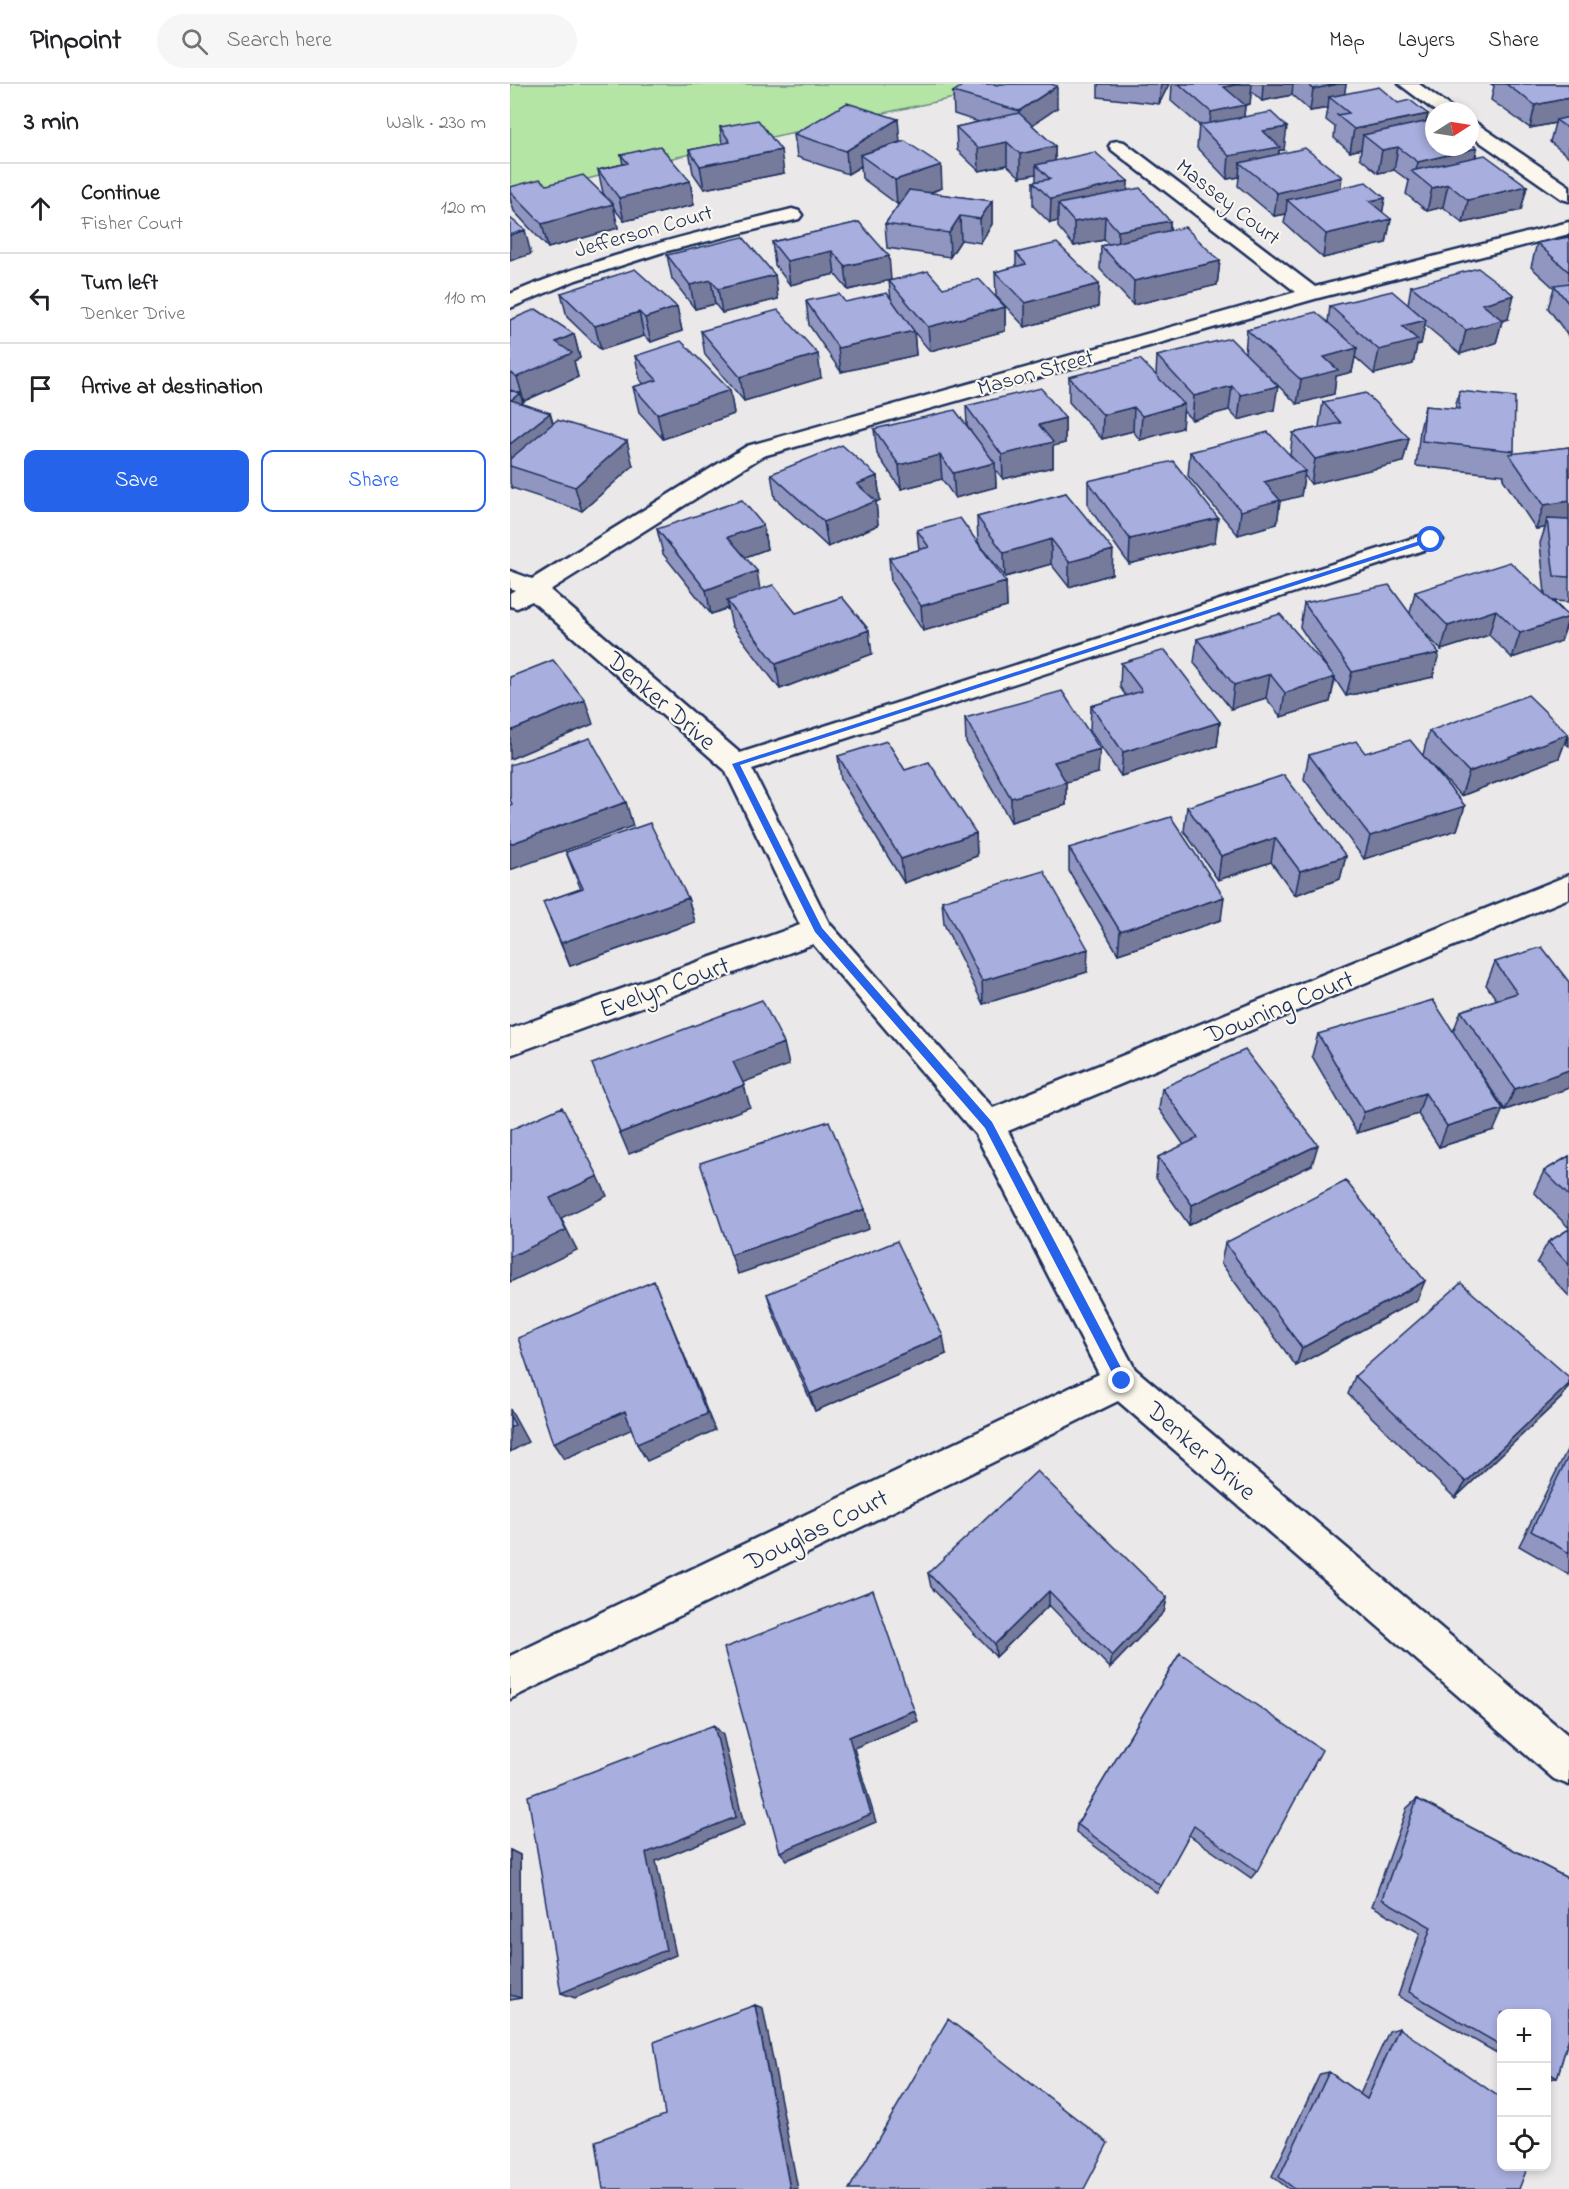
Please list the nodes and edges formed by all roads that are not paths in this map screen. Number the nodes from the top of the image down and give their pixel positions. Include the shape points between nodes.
1 (1408, 84) edge
2 (1435, 102) edge
3 (1479, 133) edge
4 (1118, 146) dead end
5 (1569, 195) edge
6 (792, 215) dead end
7 (1569, 228) edge
8 (1311, 294) junction
9 (510, 302) edge
10 (1431, 540) dead end
11 (518, 591) edge
12 (736, 764) junction
13 (1569, 886) edge
14 (818, 930) junction
15 (510, 1042) edge
16 (988, 1125) junction
17 (1122, 1381) junction
18 (510, 1678) edge
19 (1569, 1764) edge

1 - 2 street
3 - 5 street
4 - 8 street, Massey Court
6 - 9 street, Jefferson Court via 656,248 569,276
7 - 8 street, Mason Street
8 - 11 street, Mason Street via 755,451
10 - 12 street
11 - 12 street, Denker Drive
12 - 14 street, Denker Drive
13 - 16 street, Downing Court
14 - 15 street, Evelyn Court
14 - 16 street, Denker Drive
16 - 17 street, Denker Drive
17 - 18 street, Douglas Court
17 - 19 street, Denker Drive

